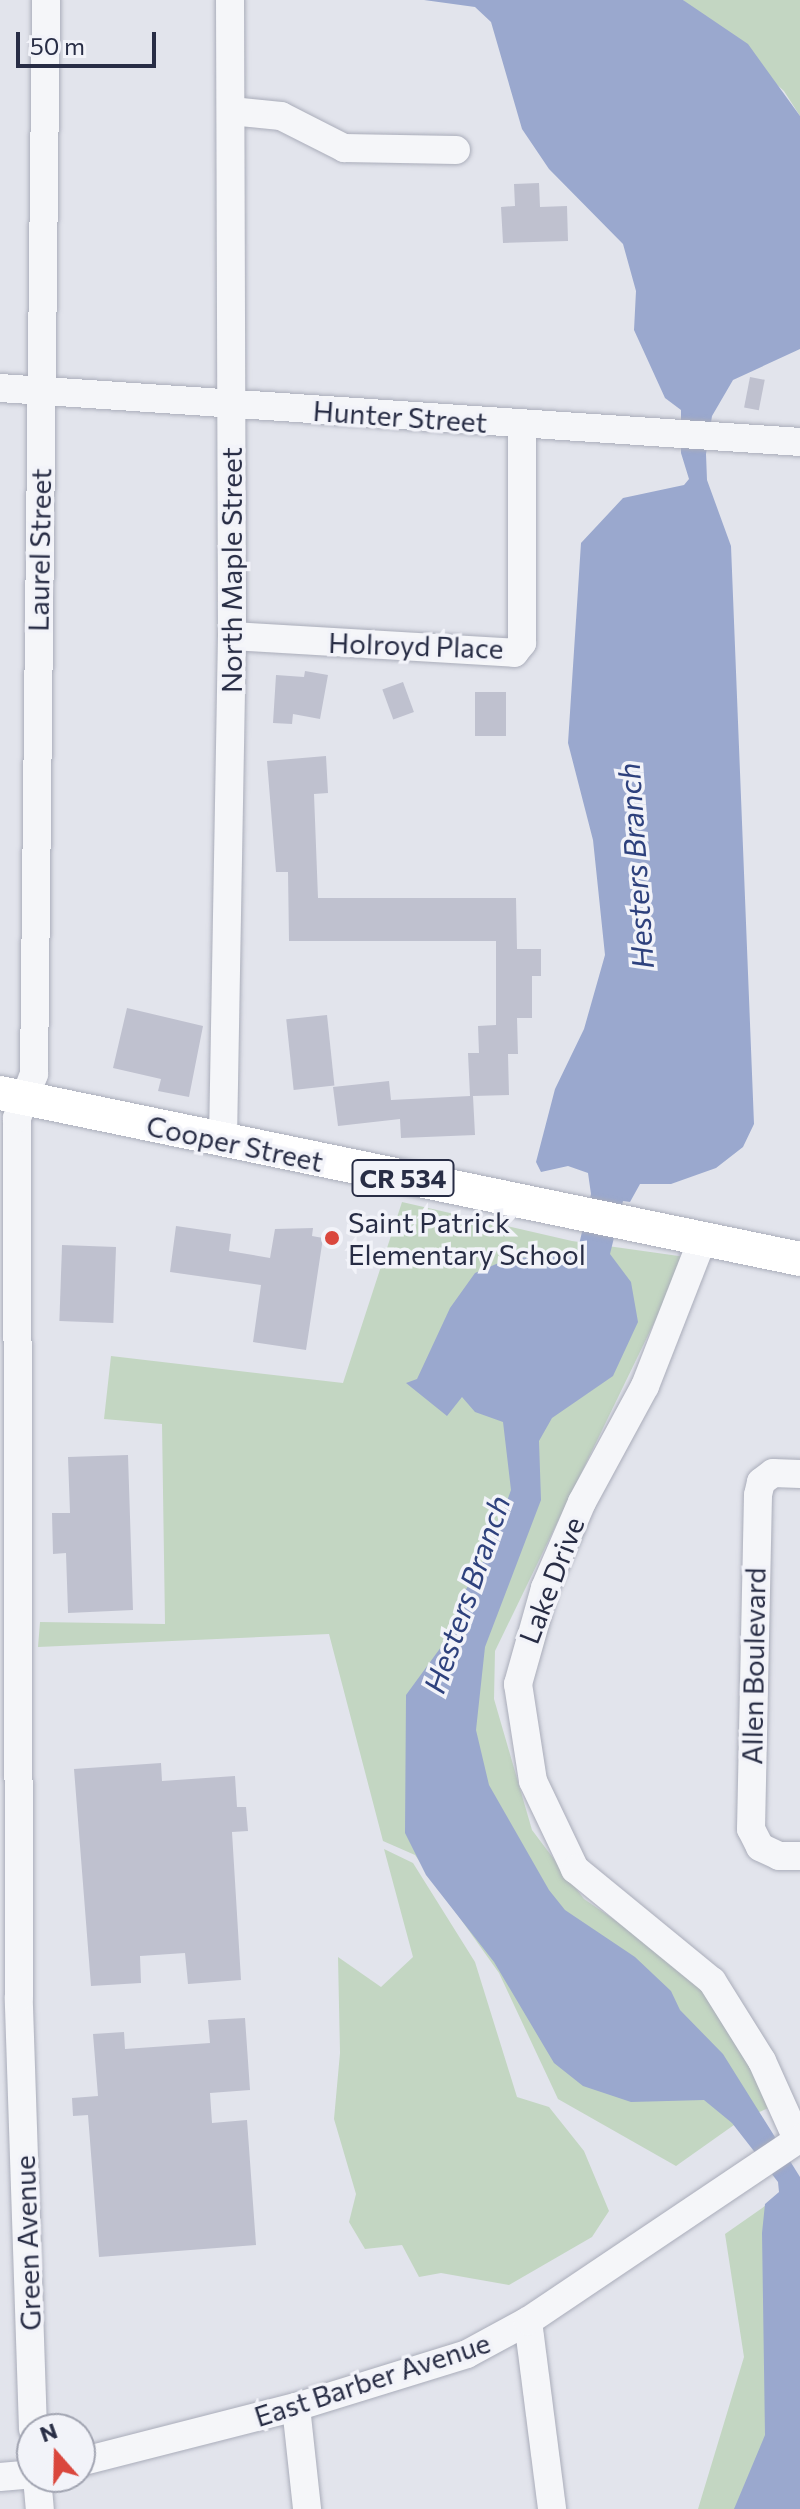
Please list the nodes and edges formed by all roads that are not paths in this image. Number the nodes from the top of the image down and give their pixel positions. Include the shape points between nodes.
1 (46, 0) edge
2 (230, 0) edge
3 (231, 111) junction
4 (456, 150) dead end
5 (21, 391) edge
6 (231, 405) junction
7 (522, 424) junction
8 (800, 442) edge
9 (232, 636) junction
10 (12, 1096) edge
11 (223, 1140) junction
12 (703, 1238) junction
13 (800, 1259) edge
14 (800, 1474) edge
15 (800, 1856) edge
16 (785, 2146) edge
17 (528, 2321) junction
18 (296, 2407) junction
19 (33, 2413) edge
20 (96, 2458) edge
21 (307, 2509) edge
22 (552, 2509) edge

1 - 5 street, Laurel Street
2 - 3 street, North Maple Street
3 - 4 street via 281,116 344,148
3 - 6 street, North Maple Street
5 - 6 street, Hunter Street
5 - 10 street, Laurel Street via 34,1074
6 - 7 street, Hunter Street
6 - 9 street, North Maple Street
7 - 8 street, Hunter Street
7 - 9 street, Holroyd Place via 522,643 514,653
9 - 11 street, North Maple Street
10 - 11 main road, Cooper Street / CR 534
10 - 19 street, Green Avenue via 17,1118 17,1789
11 - 12 main road, Cooper Street / CR 534
12 - 13 main road, Cooper Street / CR 534
12 - 16 street, Lake Drive via 645,1386 582,1502 545,1588 518,1684 533,1781 575,1869 712,1981 762,2061
14 - 15 street, Allen Boulevard via 773,1473 761,1482 758,1495 751,1829 760,1847 779,1856
16 - 17 street, East Barber Avenue
17 - 18 street, East Barber Avenue via 467,2354
17 - 22 street
18 - 20 street, East Barber Avenue
18 - 21 street

